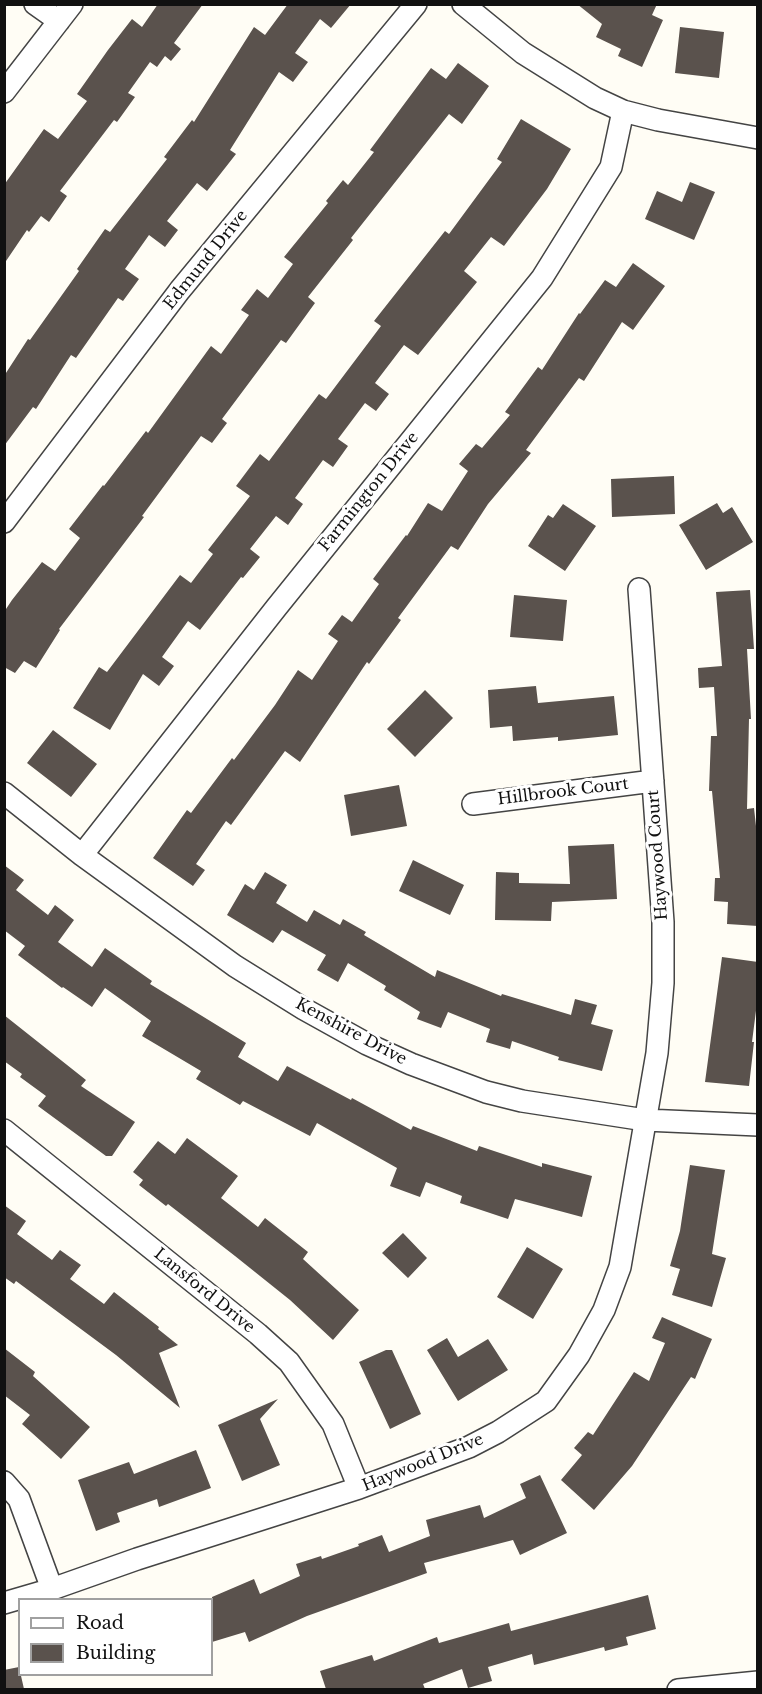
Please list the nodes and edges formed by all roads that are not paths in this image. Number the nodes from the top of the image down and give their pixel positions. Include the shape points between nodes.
1 (35, 4) edge
2 (416, 4) edge
3 (463, 4) edge
4 (65, 13) edge
5 (4, 92) edge
6 (623, 111) junction
7 (758, 138) edge
8 (4, 522) edge
9 (639, 589) dead end
10 (653, 781) junction
11 (4, 793) edge
12 (473, 804) dead end
13 (82, 855) junction
14 (645, 1120) junction
15 (758, 1125) edge
16 (4, 1130) edge
17 (4, 1482) edge
18 (359, 1488) junction
19 (52, 1589) junction
20 (21, 1598) edge
21 (758, 1682) edge
22 (678, 1689) edge

1 - 4 street
2 - 8 street, Edmund Drive via 180,290
3 - 6 street via 523,53
4 - 5 street
6 - 7 street
6 - 13 street, Farmington Drive via 611,167 542,278
9 - 10 street, Haywood Court
10 - 12 street, Hillbrook Court
10 - 14 street, Haywood Court via 663,922 663,983 657,1053
11 - 13 street, Kenshire Drive
13 - 14 street, Kenshire Drive via 235,966 367,1044 486,1092
14 - 15 street, Kenshire Drive
14 - 18 street, Haywood Drive via 620,1267 604,1310 579,1355 546,1401 469,1447
16 - 18 street, Lansford Drive via 289,1362 333,1424
17 - 19 street via 19,1499
18 - 19 street, Haywood Drive
19 - 20 street, Haywood Drive
21 - 22 street

